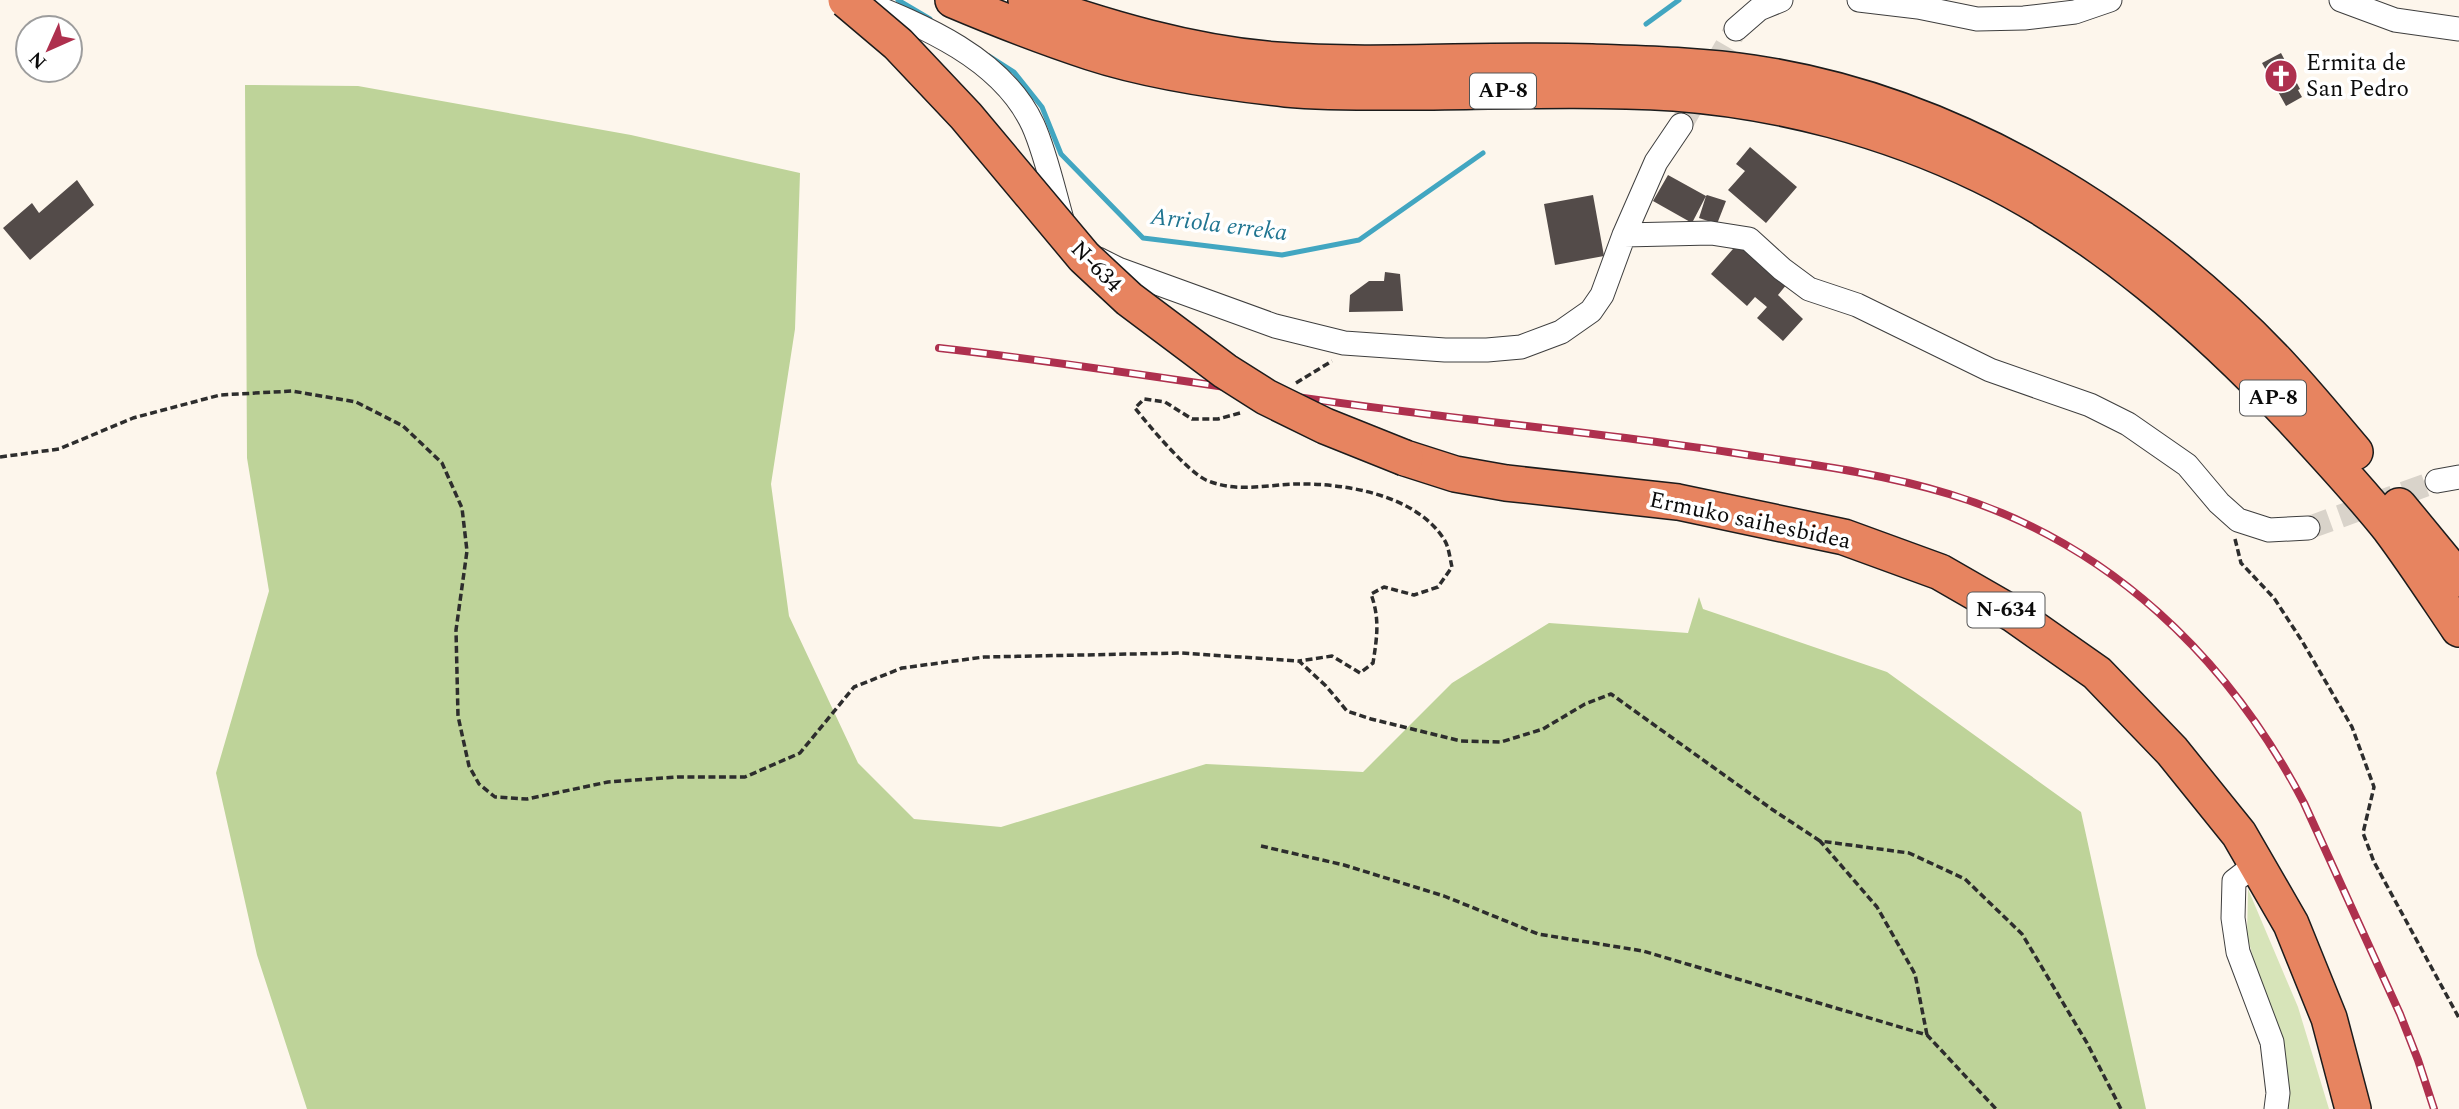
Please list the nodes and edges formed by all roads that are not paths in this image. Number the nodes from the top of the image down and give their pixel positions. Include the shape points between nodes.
1 (846, 0) edge
2 (859, 0) edge
3 (953, 0) edge
4 (1026, 0) edge
5 (1781, 0) edge
6 (1858, 0) edge
7 (2110, 0) edge
8 (2341, 0) edge
9 (1919, 4) edge
10 (1736, 29) tunnel mouth
11 (2459, 29) edge
12 (1681, 125) tunnel mouth
13 (1624, 235) junction
14 (1405, 458) joint
15 (2308, 527) tunnel mouth
16 (2459, 579) edge
17 (2459, 629) edge
18 (2256, 864) junction
19 (2276, 1109) edge
20 (2353, 1109) edge

1 - 14 highway, N-634, bridge via 898,44 966,116 1084,257 1129,299 1266,397
2 - 13 street via 934,33 989,69 1016,94 1034,127 1064,224 1082,250 1118,269 1264,322 1344,343 1487,350 1521,347 1561,332 1591,311 1602,295
3 - 17 highway, AP-8 via 1095,54 1189,75 1287,89 1673,93 1742,100 1823,117 1920,149 1983,176 2044,210 2124,264 2191,319 2256,379 2334,463 2389,529
4 - 16 highway, AP-8 via 1106,27 1274,60 1690,66 1754,73 1828,89 1922,118 1998,151 2061,187 2142,243 2211,299 2277,363
5 - 10 street via 1759,9
6 - 9 street
7 - 9 street via 2075,12 1977,19
8 - 11 street via 2395,20
12 - 13 street via 1656,162
13 - 15 street via 1711,233 1749,239 1809,289 1857,305 1990,370 2090,405 2128,424 2187,465 2238,520 2269,530
14 - 18 highway, Ermuko saihesbidea / N-634 via 1493,481 1678,502 1762,519 1844,537 1940,572 2013,614 2097,673 2172,751 2239,834
18 - 19 street via 2234,881 2232,918 2238,952 2272,1042
18 - 20 highway, Ermuko saihesbidea / N-634 via 2291,924 2329,1018

